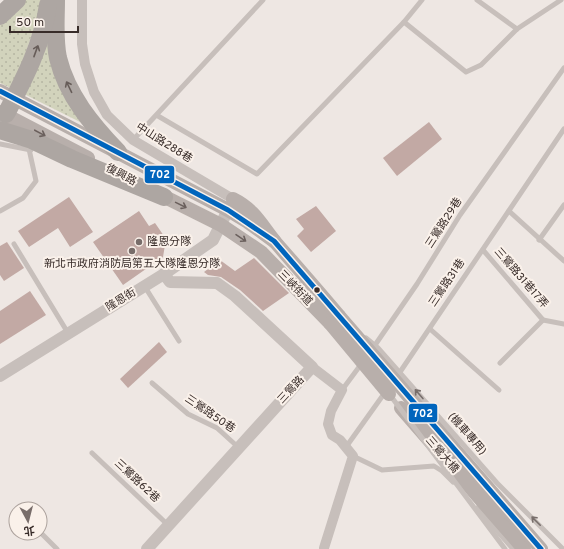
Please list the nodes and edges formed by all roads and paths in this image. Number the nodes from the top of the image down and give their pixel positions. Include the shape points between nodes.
1 (17, 0) edge
2 (49, 0) edge
3 (56, 0) edge
4 (82, 0) edge
5 (263, 0) edge
6 (422, 0) edge
7 (477, 0) edge
8 (560, 0) edge
9 (0, 16) edge
10 (404, 22) junction
11 (517, 29) junction
12 (564, 68) edge
13 (7, 95) edge
14 (158, 116) junction
15 (2, 119) edge
16 (564, 129) edge
17 (133, 140) junction
18 (0, 144) edge
19 (29, 149) junction
20 (118, 152) junction
21 (72, 160) junction
22 (164, 197) junction
23 (230, 205) junction
24 (564, 205) edge
25 (0, 210) edge
26 (509, 211) junction
27 (221, 225) junction
28 (540, 240) junction
29 (274, 241) joint
30 (14, 244) dead end
31 (483, 250) junction
32 (261, 252) joint
33 (564, 261) edge
34 (164, 274) junction
35 (145, 286) junction
36 (334, 319) junction
37 (543, 320) junction
38 (564, 324) edge
39 (430, 329) junction
40 (68, 334) junction
41 (179, 341) dead end
42 (500, 363) dead end
43 (312, 367) junction
44 (0, 376) edge
45 (152, 383) dead end
46 (342, 390) junction
47 (498, 390) dead end
48 (389, 394) junction
49 (238, 446) junction
50 (346, 447) junction
51 (92, 453) dead end
52 (353, 456) junction
53 (168, 524) junction
54 (48, 540) edge
55 (324, 548) dead end
56 (57, 549) edge
57 (147, 549) edge
58 (505, 549) edge
59 (513, 549) edge
60 (524, 549) edge
61 (541, 549) edge
62 (563, 549) edge

1 - 9 highway
13 -> 2 highway via 31,64 46,19
20 -> 3 highway via 89,120 64,75 56,39
4 - 17 street, 中山路288巷 via 82,44 94,92 107,115
5 - 14 lane
6 - 10 lane
7 - 11 lane
8 - 11 lane
10 - 11 lane via 466,72 481,65
10 - 14 lane via 257,174
12 - 46 lane, 三鶯路29巷
13 - 15 highway
13 - 20 main road, 復興路
14 - 17 lane
15 - 21 highway via 32,140
15 -> 22 main road, 復興路
16 - 26 lane, 三鶯路31巷
17 - 23 street, 中山路288巷
18 - 19 lane
19 - 21 lane
19 - 25 lane via 36,181 23,198
20 - 23 main road, 復興路
21 - 22 highway
22 -> 27 main road, 復興路
23 - 27 street, 隆恩街
23 - 29 main road, 復興路
24 - 28 lane
26 - 28 lane
26 - 31 lane, 三鶯路31巷
27 -> 32 main road, 復興路
27 - 34 street, 隆恩街 via 213,240
28 - 33 lane
29 - 36 main road, 三峽街道
30 - 40 lane
31 - 37 lane, 三鶯路31巷17弄
31 - 39 lane, 三鶯路31巷
32 - 36 main road, 三峽街道
34 - 35 street, 隆恩街
34 - 43 street, 三鶯路 via 170,282 219,284
35 - 40 street, 隆恩街
35 - 41 lane
36 - 48 main road, 三鶯大橋, bridge
36 - 61 main road, 三鶯大橋, bridge
62 -> 36 lane, (機車專用), bridge via 497,483 378,348
37 - 38 lane, 三鶯路31巷17弄
37 - 42 lane, 三鶯路31巷17弄
39 - 47 lane
39 - 50 lane, 三鶯路31巷
40 - 44 street, 隆恩街
43 - 46 street
43 - 49 street, 三鶯路
45 - 49 lane, 三鶯路50巷 via 188,414 217,428
46 - 50 street via 331,411 328,424 332,435
48 - 58 lane, bridge
48 - 60 main road, 三鶯大橋, bridge
49 - 53 street, 三鶯路
50 - 52 street
51 - 53 lane, 三鶯路62巷
52 - 55 street
52 - 59 lane via 382,470 434,466 442,471
53 - 57 street, 三鶯路
54 - 56 lane

